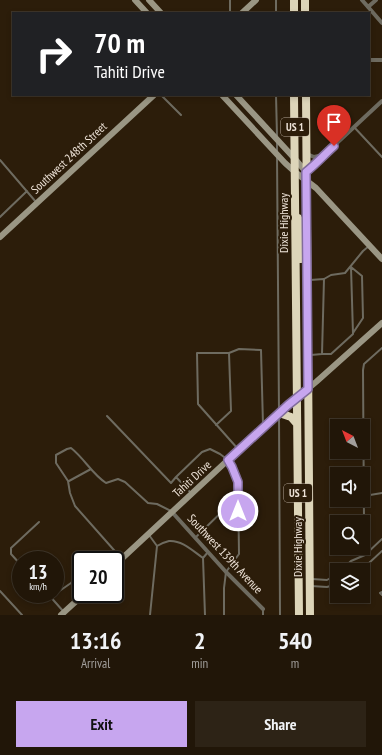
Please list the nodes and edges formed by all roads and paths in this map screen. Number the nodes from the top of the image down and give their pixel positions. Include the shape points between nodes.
1 (135, 0) edge
2 (149, 0) edge
3 (230, 0) edge
4 (256, 0) edge
5 (276, 0) edge
6 (294, 0) edge
7 (305, 0) edge
8 (362, 0) edge
9 (376, 0) edge
10 (368, 7) junction
11 (146, 12) edge
12 (160, 12) edge
13 (230, 12) edge
14 (243, 12) edge
15 (276, 12) edge
16 (294, 12) edge
17 (305, 12) edge
18 (382, 23) edge
19 (370, 60) edge
20 (382, 60) edge
21 (153, 96) edge
22 (162, 96) edge
23 (223, 96) edge
24 (237, 96) edge
25 (276, 96) edge
26 (294, 96) edge
27 (306, 96) edge
28 (382, 101) edge
29 (181, 115) dead end
30 (354, 127) junction
31 (277, 139) junction
32 (277, 154) junction
33 (306, 154) junction
34 (324, 155) junction
35 (382, 157) edge
36 (295, 159) junction
37 (0, 160) edge
38 (295, 172) junction
39 (306, 172) junction
40 (307, 182) junction
41 (316, 188) junction
42 (27, 191) junction
43 (37, 202) junction
44 (296, 211) junction
45 (0, 217) edge
46 (0, 237) edge
47 (370, 246) junction
48 (382, 259) edge
49 (350, 267) junction
50 (324, 279) junction
51 (307, 280) junction
52 (382, 323) edge
53 (352, 334) junction
54 (382, 348) edge
55 (229, 353) junction
56 (322, 354) junction
57 (308, 355) junction
58 (308, 389) junction
59 (297, 397) junction
60 (279, 413) junction
61 (107, 416) dead end
62 (297, 424) junction
63 (216, 425) junction
64 (263, 428) junction
65 (239, 450) junction
66 (228, 460) junction
67 (364, 467) edge
68 (91, 469) junction
69 (176, 477) junction
70 (68, 481) junction
71 (192, 493) junction
72 (382, 493) edge
73 (370, 495) edge
74 (238, 496) junction
75 (172, 512) junction
76 (39, 522) dead end
77 (148, 534) junction
78 (195, 537) junction
79 (382, 539) edge
80 (157, 546) junction
81 (382, 550) edge
82 (116, 551) edge
83 (208, 552) junction
84 (12, 555) edge
85 (124, 556) edge
86 (203, 558) junction
87 (349, 563) edge
88 (369, 563) edge
89 (226, 572) junction
90 (330, 578) edge
91 (72, 582) edge
92 (310, 582) junction
93 (330, 586) edge
94 (64, 588) edge
95 (0, 590) edge
96 (382, 592) edge
97 (382, 595) edge
98 (55, 603) edge
99 (75, 603) edge
100 (263, 609) joint
101 (63, 614) edge
102 (22, 615) edge
103 (150, 615) edge
104 (205, 615) edge
105 (224, 615) edge
106 (263, 615) edge
107 (280, 615) edge
108 (299, 615) edge
109 (310, 615) edge

1 - 11 street
2 - 12 street
3 - 13 lane
4 - 14 street
5 - 15 lane
6 - 16 highway
7 - 17 highway
8 - 10 street
9 - 10 street
10 - 18 street
19 - 20 street
21 - 43 street, Southwest 248th Street
22 - 29 lane
23 - 32 street
24 - 31 street
25 - 31 lane
26 - 36 highway, Dixie Highway / US 1
27 - 33 highway, Dixie Highway / US 1
28 - 30 street
30 - 34 street
30 - 35 lane
31 - 32 lane
31 - 36 street
32 - 38 street
32 - 60 lane
33 - 34 street via 314,157
33 - 39 highway, Dixie Highway / US 1
34 - 39 street
36 - 38 highway, Dixie Highway / US 1
36 - 39 street
37 - 42 lane
38 - 40 street
38 - 44 highway, Dixie Highway / US 1
39 - 40 highway, Dixie Highway / US 1
39 - 41 street
40 - 41 street
40 - 51 highway, Dixie Highway / US 1
41 - 47 street
42 - 43 lane
42 - 45 lane
43 - 46 street, Southwest 248th Street
44 - 51 highway via 302,229 301,270
44 - 59 highway, Dixie Highway / US 1
47 - 48 street
47 - 49 lane
49 - 50 lane via 345,273
49 - 53 lane
49 - 53 lane via 362,276 363,318
50 - 51 lane
50 - 56 lane
51 - 57 highway, Dixie Highway / US 1
52 - 58 street, Tahiti Drive
53 - 56 lane via 331,354
54 - 67 lane via 364,364 363,370
55 - 63 lane via 231,411
55 - 63 lane via 197,352 198,404
55 - 64 lane via 239,349 261,350
56 - 57 lane
57 - 58 highway, Dixie Highway / US 1
58 - 59 street, Tahiti Drive
58 - 92 highway, Dixie Highway / US 1
59 - 60 street, Tahiti Drive
59 - 62 highway, Dixie Highway / US 1
60 - 62 highway via 291,417
60 - 64 street, Tahiti Drive
60 - 107 lane
61 - 69 lane via 171,483
62 - 108 highway, Dixie Highway / US 1
63 - 65 lane
64 - 65 street, Tahiti Drive
65 - 66 street, Tahiti Drive
66 - 69 lane via 210,449 202,452
66 - 71 street, Tahiti Drive
66 - 74 lane via 238,482
68 - 70 lane
68 - 70 lane via 76,452 71,448 67,449 56,455 56,463
68 - 75 lane via 106,483 118,479 125,482 148,503 157,504
69 - 71 lane
70 - 82 lane via 75,506
71 - 75 street, Tahiti Drive
72 - 73 lane
74 - 78 lane
74 - 89 lane via 239,554
75 - 77 street, Tahiti Drive
75 - 78 street, Southwest 139th Avenue
76 - 84 lane via 11,548
77 - 80 lane
77 - 85 street, Tahiti Drive
78 - 83 street, Southwest 139th Avenue
79 - 87 lane via 365,555
80 - 86 lane via 168,541 176,542
80 - 103 lane
81 - 88 lane
83 - 86 lane
83 - 89 street, Southwest 139th Avenue
86 - 104 lane
89 - 100 street, Southwest 139th Avenue
89 - 105 lane
90 - 92 lane
91 - 94 lane
92 - 93 lane
92 - 109 highway, Dixie Highway / US 1
95 - 102 lane
96 - 97 lane
98 - 101 lane
99 - 101 street
100 - 106 lane

